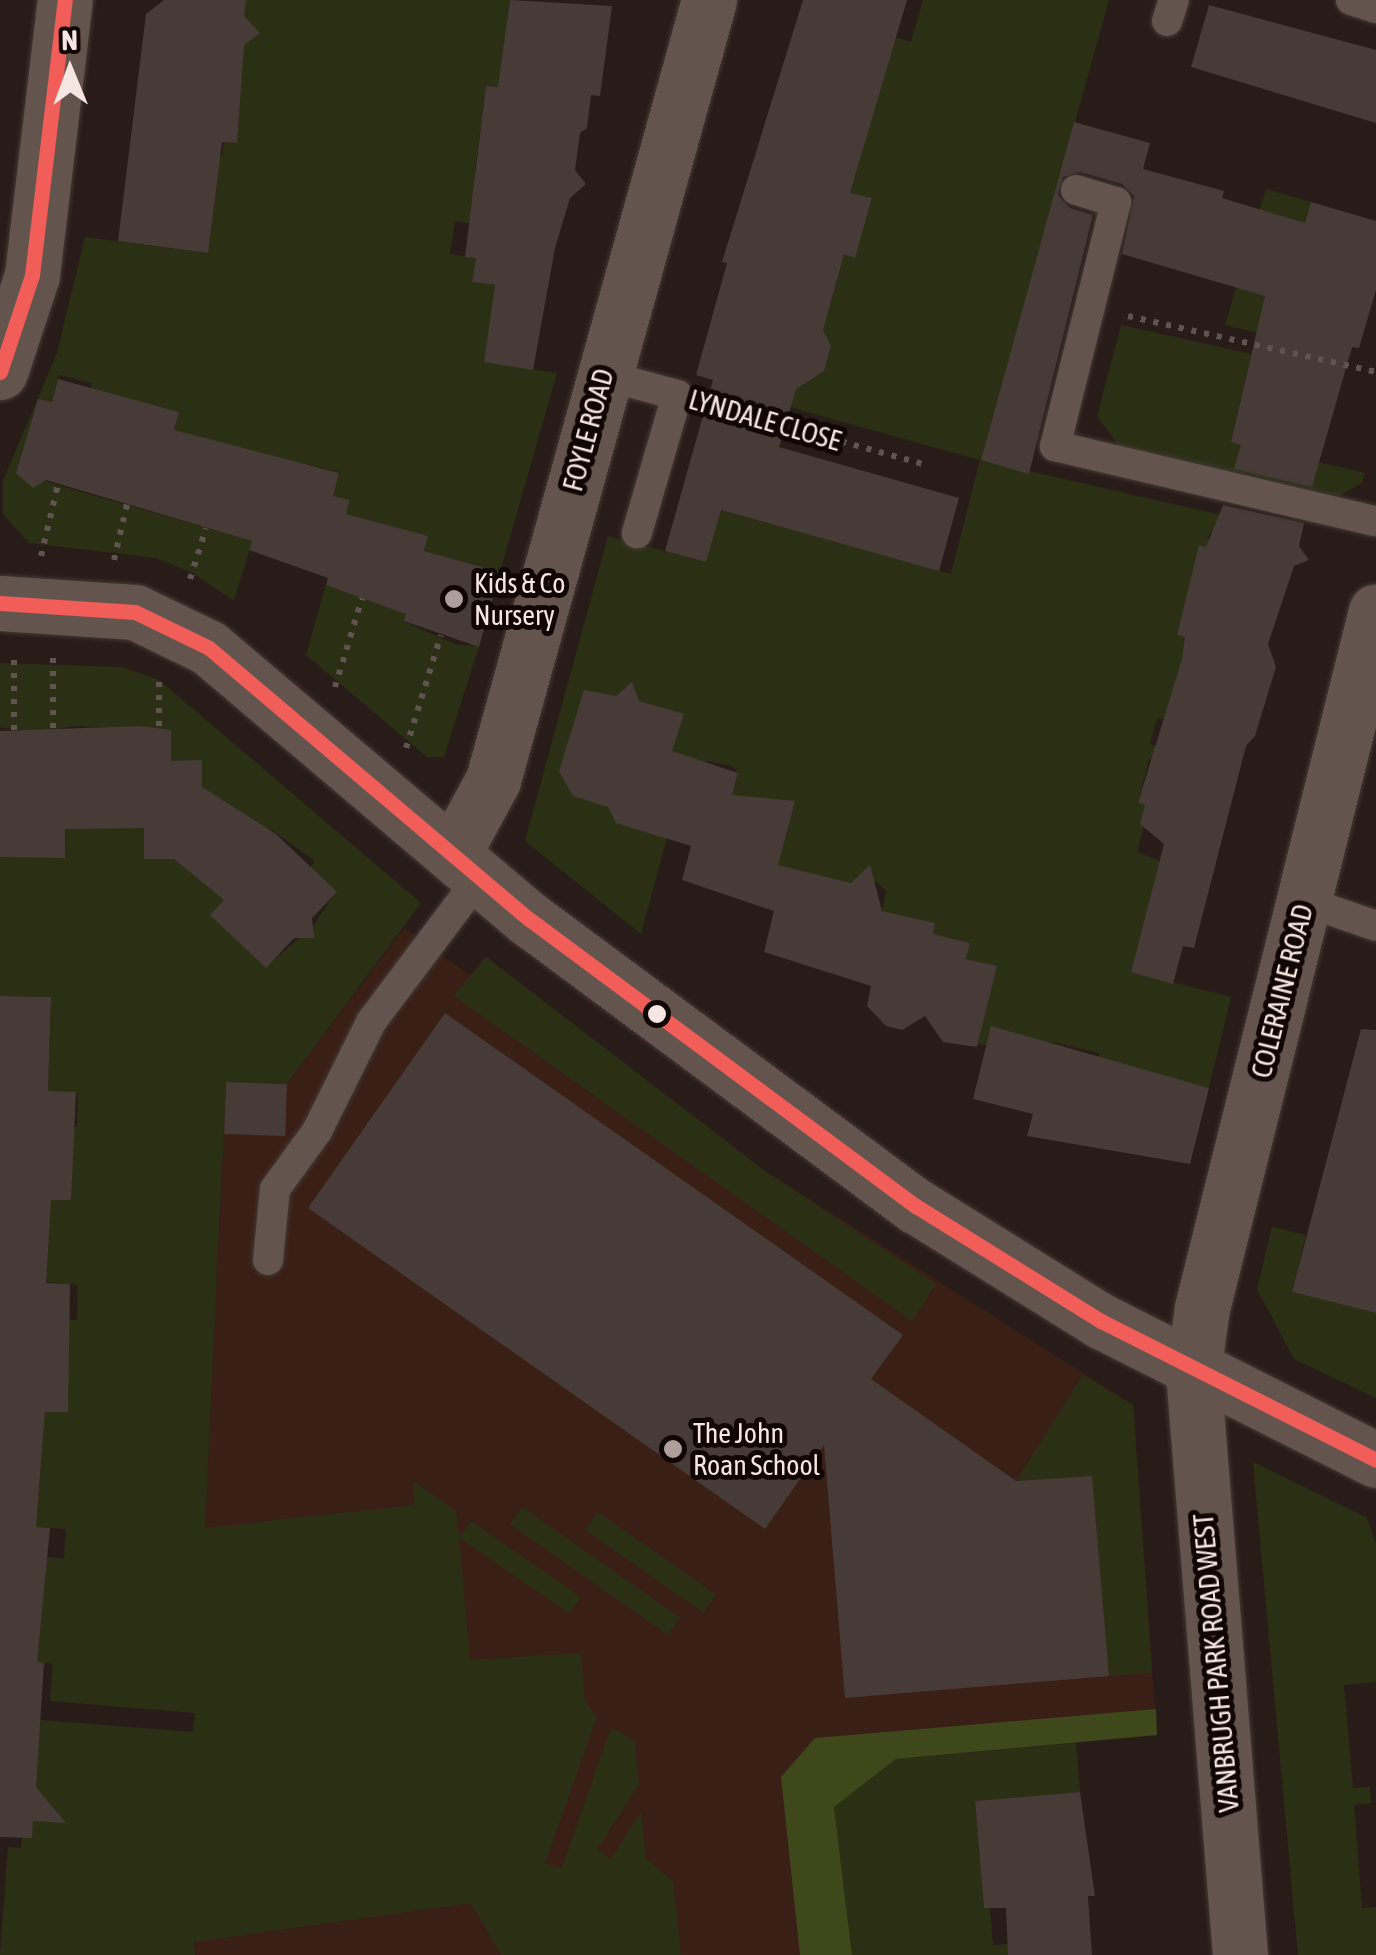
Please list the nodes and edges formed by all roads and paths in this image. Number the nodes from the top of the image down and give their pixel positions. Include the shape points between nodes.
1 (65, 0) edge
2 (708, 0) edge
3 (1351, 0) edge
4 (1376, 8) edge
5 (1076, 190) dead end
6 (1089, 307) junction
7 (0, 372) edge
8 (1376, 372) edge
9 (604, 375) junction
10 (676, 396) junction
11 (926, 465) dead end
12 (58, 484) dead end
13 (128, 504) dead end
14 (1376, 521) edge
15 (206, 528) dead end
16 (637, 533) dead end
17 (40, 558) dead end
18 (114, 560) dead end
19 (189, 582) dead end
20 (362, 598) dead end
21 (1376, 611) edge
22 (7, 628) edge
23 (441, 635) dead end
24 (52, 654) dead end
25 (164, 672) dead end
26 (331, 691) dead end
27 (14, 730) dead end
28 (159, 730) dead end
29 (53, 731) dead end
30 (402, 753) dead end
31 (467, 865) junction
32 (1304, 901) junction
33 (1376, 926) edge
34 (268, 1260) dead end
35 (1193, 1372) junction
36 (1376, 1460) edge
37 (1240, 1955) edge

1 - 7 street via 32,274
2 - 9 street, FOYLE ROAD
3 - 4 lane
5 - 6 lane via 1116,202
6 - 8 path
6 - 14 lane via 1056,446
9 - 10 lane, LYNDALE CLOSE
9 - 31 street, FOYLE ROAD
10 - 11 path, LYNDALE CLOSE
10 - 16 lane
12 - 17 path
13 - 18 path
15 - 19 path
20 - 26 path
21 - 32 street, COLERAINE ROAD
22 - 27 path
22 - 31 street via 135,612 169,625 209,648
23 - 30 path
24 - 29 path
25 - 28 path
31 - 34 lane via 371,1022 317,1130 276,1189
31 - 35 street via 916,1206
32 - 33 lane
32 - 35 street, COLERAINE ROAD via 1202,1308
35 - 36 street
35 - 37 street, VANBRUGH PARK ROAD WEST

